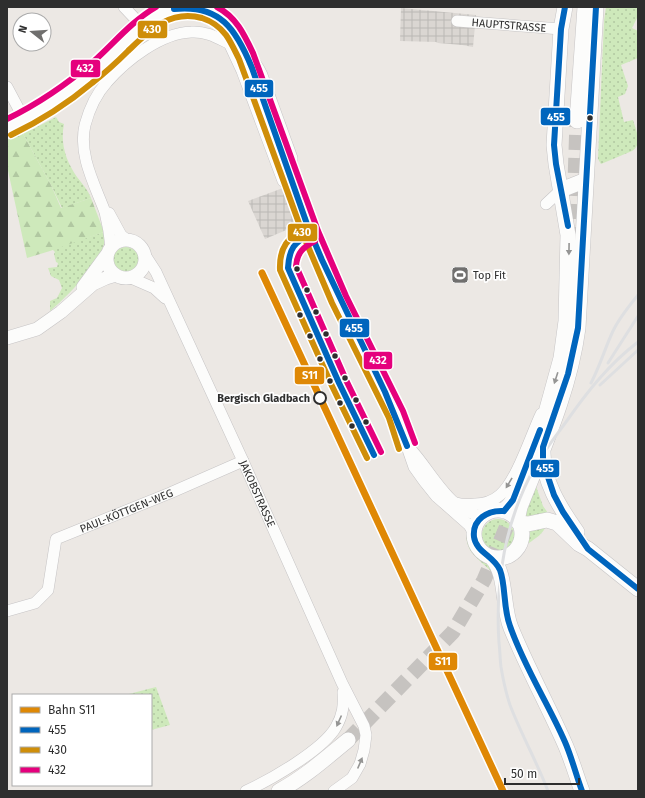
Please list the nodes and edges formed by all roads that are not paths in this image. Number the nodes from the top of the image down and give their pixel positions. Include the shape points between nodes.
1 (124, 7) edge
2 (565, 7) edge
3 (585, 7) edge
4 (596, 7) edge
5 (174, 8) edge
6 (457, 21) dead end
7 (143, 27) junction
8 (562, 29) junction
9 (229, 43) junction
10 (7, 87) edge
11 (24, 119) junction
12 (577, 121) tunnel mouth
13 (7, 128) edge
14 (288, 180) junction
15 (586, 180) junction
16 (560, 190) junction
17 (98, 193) junction
18 (546, 204) dead end
19 (127, 240) junction
20 (110, 251) junction
21 (145, 255) junction
22 (116, 276) junction
23 (132, 278) junction
24 (71, 304) junction
25 (170, 304) junction
26 (7, 338) edge
27 (547, 404) junction
28 (407, 446) junction
29 (543, 447) junction
30 (243, 461) junction
31 (456, 503) junction
32 (504, 511) junction
33 (483, 515) junction
34 (518, 522) junction
35 (474, 533) junction
36 (588, 549) junction
37 (513, 553) junction
38 (492, 558) junction
39 (638, 589) edge
40 (7, 611) edge
41 (515, 636) junction
42 (342, 683) junction
43 (348, 740) tunnel mouth
44 (246, 791) edge
45 (279, 791) edge
46 (334, 791) edge
47 (582, 791) edge

1 - 7 street
2 - 8 main road
3 - 12 main road
4 - 15 main road
5 - 7 street via 160,14
5 - 14 street, bridge via 194,8 215,15 232,30 250,67 277,140
6 - 8 street, HAUPTSTRASSE
7 - 11 street via 72,89
8 - 16 main road via 554,145
9 - 14 street
9 - 14 street, JAKOBSTRASSE via 243,50 258,65 292,158
9 - 17 street, JAKOBSTRASSE via 206,33 177,34 147,47 106,83 90,111 84,137 87,165
10 - 11 street
11 - 13 street
14 - 28 street via 339,299 396,415
15 - 16 main road
15 - 29 main road via 576,343 565,387
16 - 18 street
16 -> 27 main road via 568,235 566,321 561,358
17 - 19 street, JAKOBSTRASSE via 121,235
17 - 20 street, JAKOBSTRASSE via 109,229
19 - 20 street via 118,242
19 - 21 street, JAKOBSTRASSE via 141,247
20 - 22 street, JAKOBSTRASSE via 108,263
20 - 24 street
21 - 23 street via 144,267
21 - 25 street, JAKOBSTRASSE via 156,272
22 - 23 street, JAKOBSTRASSE
22 - 24 street via 97,282
23 - 25 street, JAKOBSTRASSE via 154,288
24 - 26 street via 37,329
25 - 30 street, JAKOBSTRASSE
27 -> 31 street via 515,472 501,494 483,503
27 - 32 main road via 530,459 512,500
28 - 31 street via 436,484
28 - 35 street via 414,466 424,481
29 - 34 main road via 520,507
29 - 36 main road via 545,468 554,495
30 - 40 street, PAUL-KÖTTGEN-WEG via 56,539 48,590 35,603
30 - 42 street, JAKOBSTRASSE
31 - 33 street via 469,512
32 - 33 main road via 492,511
32 - 34 main road
33 - 35 main road
34 - 36 main road via 556,522
34 - 37 main road via 521,539
35 - 38 main road via 479,549
36 - 39 main road
37 - 38 main road via 503,558
37 - 41 main road via 511,575
38 - 41 main road via 502,576 508,619
41 - 47 main road via 565,744
42 -> 44 street, JAKOBSTRASSE via 344,705 335,728 327,738 298,761
46 -> 42 street, JAKOBSTRASSE via 352,778 360,764 366,735
43 - 45 main road via 314,768

